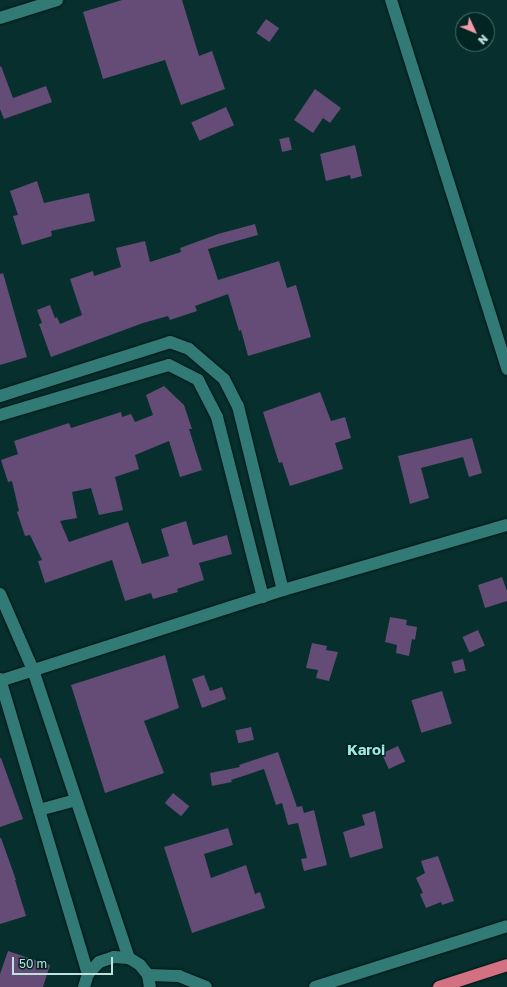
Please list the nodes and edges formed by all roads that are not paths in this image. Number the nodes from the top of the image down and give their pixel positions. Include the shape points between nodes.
1 (57, 0) edge
2 (391, 0) edge
3 (0, 18) edge
4 (119, 358) junction
5 (507, 369) edge
6 (125, 378) junction
7 (0, 396) edge
8 (0, 415) edge
9 (253, 467) junction
10 (231, 472) junction
11 (507, 525) edge
12 (284, 590) junction
13 (0, 594) edge
14 (263, 597) junction
15 (33, 670) junction
16 (0, 680) edge
17 (76, 800) junction
18 (39, 810) junction
19 (507, 926) edge
20 (129, 958) junction
21 (507, 966) edge
22 (88, 974) junction
23 (148, 975) junction
24 (84, 987) edge
25 (150, 987) edge
26 (206, 987) edge
27 (315, 987) edge
28 (439, 987) edge

1 - 3 street
2 - 5 street
4 - 6 street
4 - 7 street
4 - 9 street via 170,342 189,349 204,361 224,380 238,406
6 - 8 street
6 - 10 street via 169,365 198,380 217,417
9 - 10 street
9 - 12 street
10 - 14 street
11 - 12 street
12 - 14 street
13 - 15 street
14 - 15 street
15 - 16 street
15 - 17 street
16 - 18 street
17 - 18 street
17 - 20 street
18 - 22 street
19 - 27 street
20 - 22 street via 114,956 99,962
20 - 23 street via 140,965
21 - 28 highway
22 - 24 street
23 - 25 street
23 - 26 street via 179,976

